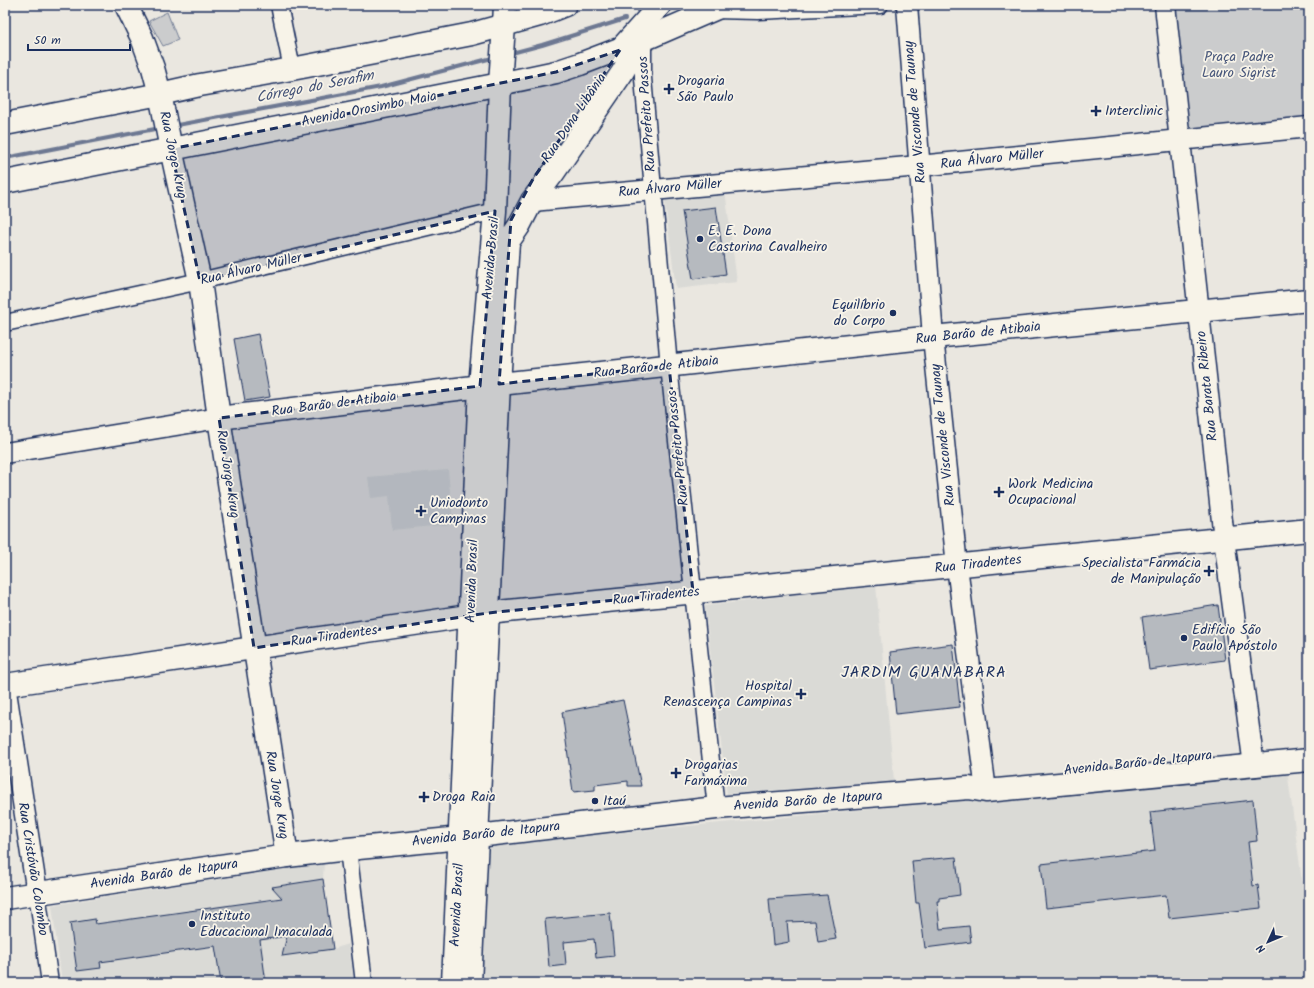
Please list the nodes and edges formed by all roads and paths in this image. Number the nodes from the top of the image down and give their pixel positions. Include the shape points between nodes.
1 (126, 5) edge
2 (279, 5) edge
3 (565, 5) edge
4 (660, 5) edge
5 (880, 5) edge
6 (907, 5) edge
7 (1165, 5) edge
8 (719, 7) edge
9 (504, 22) edge
10 (642, 41) junction
11 (620, 50) junction
12 (292, 69) junction
13 (500, 78) junction
14 (161, 99) junction
15 (5, 124) edge
16 (1309, 127) edge
17 (1180, 140) junction
18 (170, 144) junction
19 (919, 166) junction
20 (5, 182) edge
21 (652, 189) junction
22 (532, 201) junction
23 (495, 211) junction
24 (508, 242) junction
25 (200, 281) junction
26 (1309, 300) edge
27 (1199, 311) junction
28 (5, 323) edge
29 (933, 337) junction
30 (669, 366) junction
31 (489, 385) junction
32 (219, 418) junction
33 (5, 453) edge
34 (1309, 530) edge
35 (1224, 539) junction
36 (957, 566) junction
37 (693, 592) junction
38 (479, 614) junction
39 (254, 648) junction
40 (5, 685) edge
41 (1309, 745) edge
42 (1253, 758) junction
43 (1309, 760) edge
44 (980, 787) junction
45 (716, 808) junction
46 (469, 837) junction
47 (348, 849) junction
48 (287, 856) junction
49 (37, 893) junction
50 (5, 898) edge
51 (50, 983) edge
52 (364, 983) edge
53 (453, 983) edge
54 (470, 983) edge

1 - 14 main road, Rua Jorge Krug via 142,38
2 - 12 street
3 - 9 main road via 540,15
4 - 11 main road, Rua Dona Libânia
5 - 8 street via 758,11
6 - 19 street, Rua Visconde de Taunay
7 - 17 street, Rua Barata Ribeiro
8 - 10 main road, Avenida Orosimbo Maia
9 - 12 main road via 472,34
9 - 13 main road, Avenida Brasil
10 - 11 main road, Avenida Orosimbo Maia
10 - 21 street, Rua Prefeito Passos
10 - 22 main road, Rua Dona Libânia
11 - 13 main road, Avenida Orosimbo Maia via 556,72
11 - 24 main road, Rua Dona Libânia via 517,205 511,220
12 - 14 main road via 200,85
13 - 18 main road, Avenida Orosimbo Maia
13 - 23 main road, Avenida Brasil
14 - 15 main road
14 - 18 main road, Rua Jorge Krug
16 - 17 street, Rua Álvaro Müller
17 - 19 street, Rua Álvaro Müller
17 - 27 street, Rua Barata Ribeiro
18 - 20 main road, Avenida Orosimbo Maia
18 - 25 main road, Rua Jorge Krug
19 - 21 street, Rua Álvaro Müller
19 - 29 street, Rua Visconde de Taunay
21 - 22 street, Rua Álvaro Müller
21 - 30 street, Rua Prefeito Passos
22 - 24 main road, Avenida Brasil
23 - 25 street, Rua Álvaro Müller
23 - 31 main road, Avenida Brasil
24 - 31 main road, Avenida Brasil
25 - 28 street, Rua Álvaro Müller
25 - 32 main road, Rua Jorge Krug
26 - 27 main road, Rua Barão de Atibaia
27 - 29 main road, Rua Barão de Atibaia
27 - 35 street, Rua Barata Ribeiro
29 - 30 main road, Rua Barão de Atibaia
29 - 36 street, Rua Visconde de Taunay
30 - 31 main road, Rua Barão de Atibaia
30 - 37 street, Rua Prefeito Passos
31 - 32 main road, Rua Barão de Atibaia
31 - 38 main road, Avenida Brasil
32 - 33 street, Rua Barão de Atibaia
32 - 39 main road, Rua Jorge Krug
34 - 35 main road, Rua Tiradentes
35 - 36 main road, Rua Tiradentes
35 - 42 street, Rua Barata Ribeiro
36 - 37 main road, Rua Tiradentes
36 - 44 street, Rua Visconde de Taunay
37 - 38 main road, Rua Tiradentes
37 - 45 street, Rua Prefeito Passos
38 - 39 main road, Rua Tiradentes
38 - 46 main road, Avenida Brasil
39 - 40 main road, Rua Tiradentes
39 - 48 main road, Rua Jorge Krug
40 - 49 street, Rua Cristóvão Colombo
41 - 42 main road, Avenida Barão de Itapura
42 - 43 main road, Avenida Barão de Itapura
42 - 44 main road, Avenida Barão de Itapura
44 - 45 main road, Avenida Barão de Itapura
45 - 46 main road, Avenida Barão de Itapura
46 - 47 main road, Avenida Barão de Itapura
46 - 53 main road, Avenida Brasil
46 - 54 main road, Avenida Brasil
47 - 48 main road, Avenida Barão de Itapura
47 - 52 street
48 - 49 main road, Avenida Barão de Itapura
49 - 50 main road, Avenida Barão de Itapura
49 - 51 street, Rua Cristóvão Colombo

